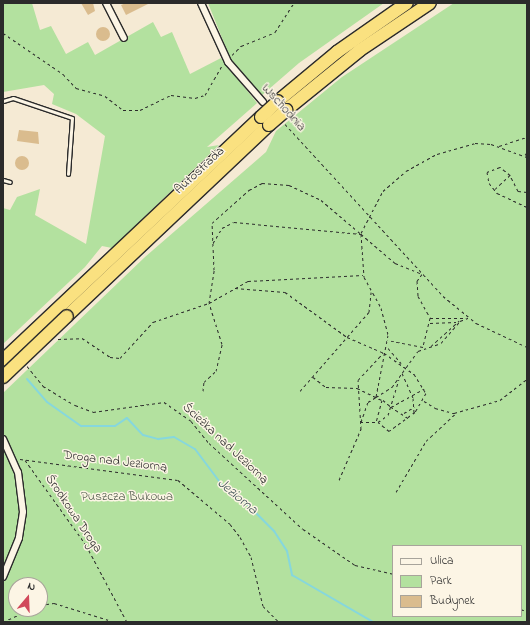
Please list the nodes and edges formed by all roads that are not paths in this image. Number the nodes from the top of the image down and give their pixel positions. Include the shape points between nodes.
1 (106, 3) edge
2 (201, 3) edge
3 (408, 3) edge
4 (430, 3) edge
5 (124, 38) dead end
6 (3, 101) edge
7 (263, 102) dead end
8 (283, 110) junction
9 (265, 121) junction
10 (68, 174) dead end
11 (3, 180) edge
12 (10, 182) dead end
13 (162, 210) junction
14 (175, 214) junction
15 (141, 238) junction
16 (116, 262) junction
17 (62, 312) junction
18 (3, 360) edge
19 (3, 377) edge
20 (3, 438) edge
21 (3, 577) edge

1 - 5 street
2 - 7 street, Wschodnia via 228,62
3 - 8 highway, Autostrada via 356,38
4 - 8 highway, Autostrada via 350,57
6 - 10 lane via 13,98 72,118
8 - 9 highway, Autostrada, bridge
9 - 13 highway, Autostrada
9 - 14 highway, Autostrada
11 - 12 lane
13 - 15 lane
13 - 16 highway, Autostrada
14 - 15 lane
14 - 16 highway, Autostrada
15 - 16 lane
15 - 16 lane
16 - 17 highway, Autostrada
17 - 18 highway, Autostrada
17 - 19 highway, Autostrada, bridge
20 - 21 street via 13,458 22,525

